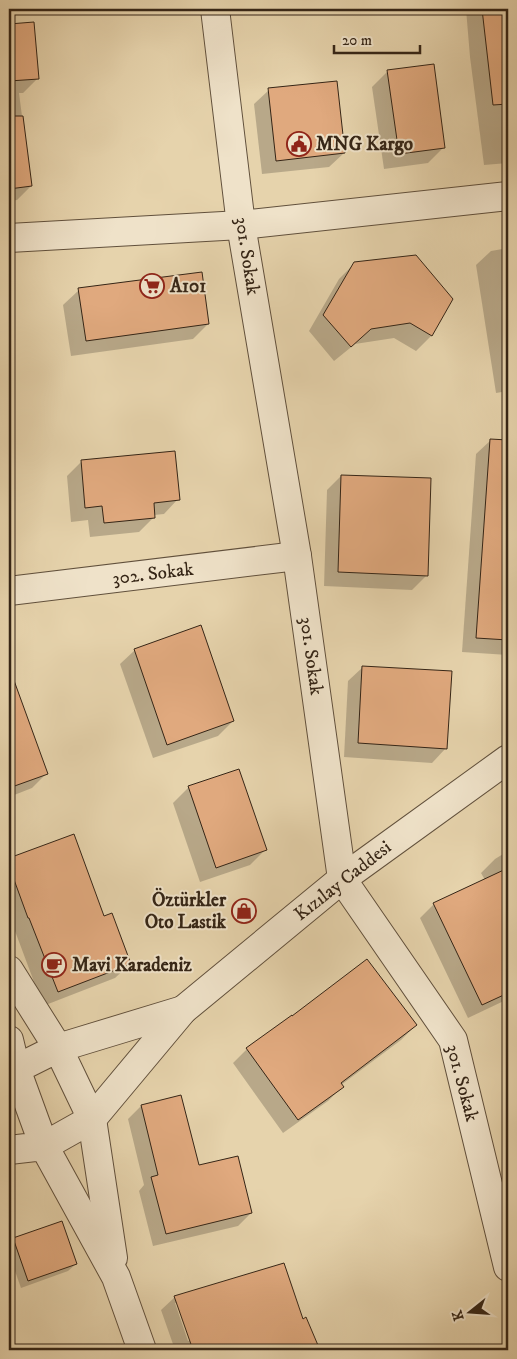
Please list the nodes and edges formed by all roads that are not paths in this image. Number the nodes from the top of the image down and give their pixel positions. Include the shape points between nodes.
1 (215, 9) edge
2 (503, 198) edge
3 (242, 225) junction
4 (9, 238) edge
5 (297, 556) junction
6 (9, 591) edge
7 (508, 759) edge
8 (342, 879) junction
9 (9, 970) edge
10 (183, 1010) junction
11 (9, 1040) edge
12 (58, 1048) junction
13 (12, 1071) edge
14 (92, 1119) junction
15 (44, 1146) junction
16 (9, 1150) edge
17 (508, 1267) edge
18 (116, 1277) junction
19 (142, 1350) edge

1 - 3 street, 301. Sokak
2 - 3 street
3 - 4 street
3 - 5 street, 301. Sokak
5 - 6 street, 302. Sokak
5 - 8 street, 301. Sokak
7 - 8 street, Kızılay Caddesi
8 - 10 street, Kızılay Caddesi
8 - 17 street, 301. Sokak via 453,1040
9 - 12 street
10 - 12 street, Kızılay Caddesi
10 - 14 street, Kızılay Caddesi
11 - 13 street
12 - 13 street, Kızılay Caddesi
12 - 14 street
13 - 15 street
14 - 15 street
14 - 18 street
15 - 16 street
15 - 18 street
18 - 19 street

